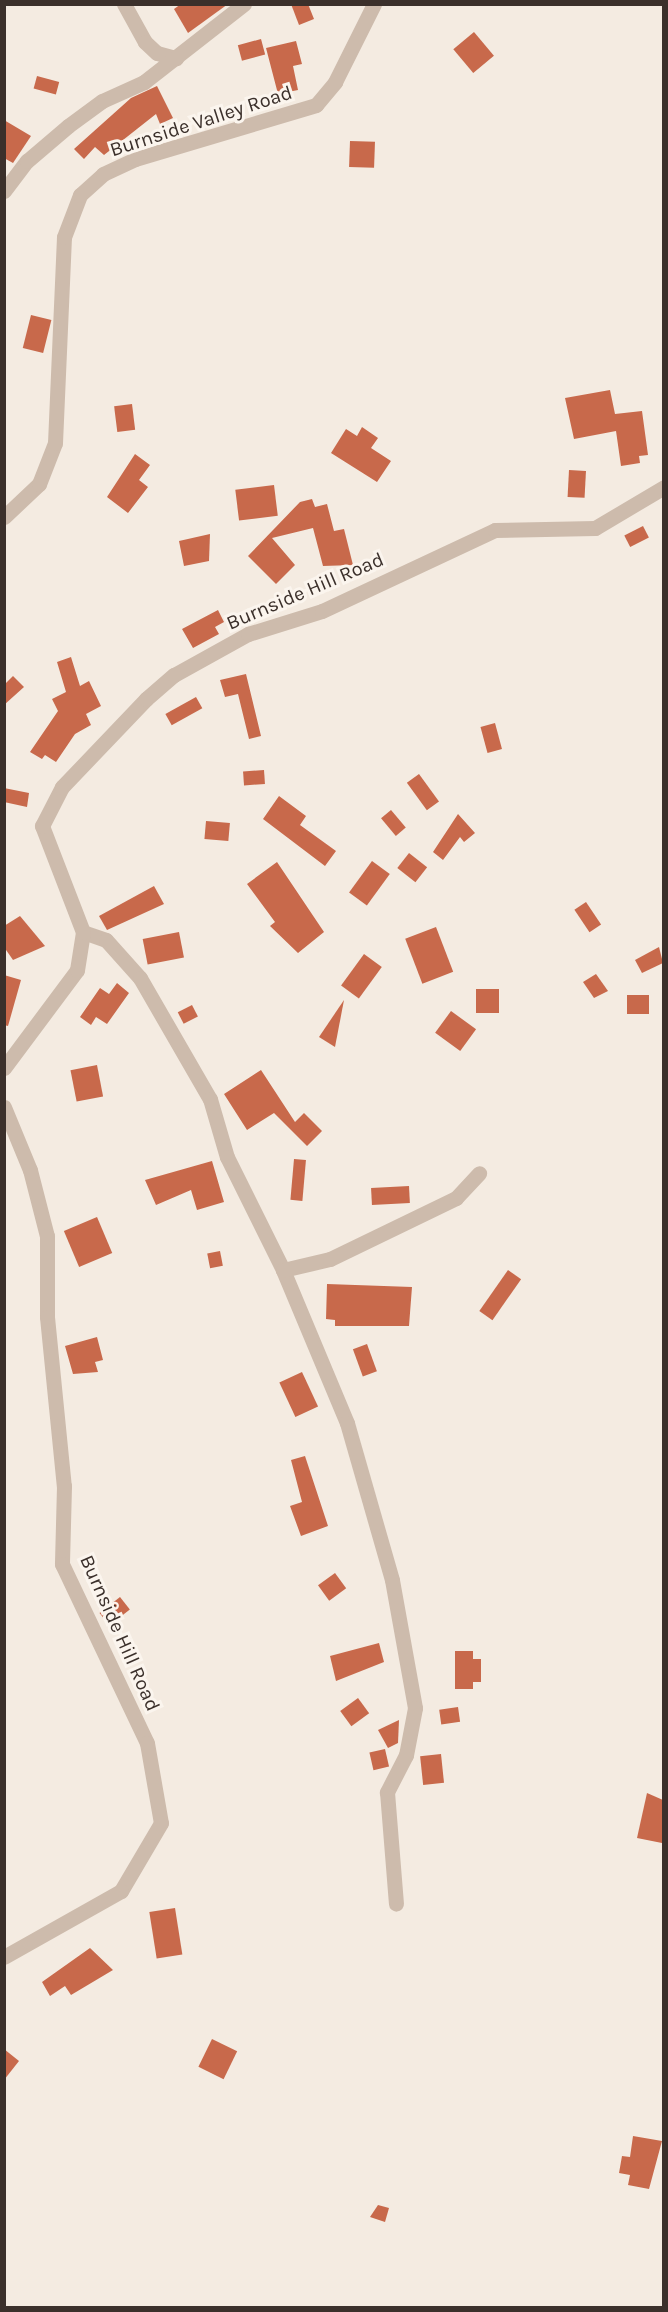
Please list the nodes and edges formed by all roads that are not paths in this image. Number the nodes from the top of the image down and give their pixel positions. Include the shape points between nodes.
1 (124, 4) edge
2 (243, 4) edge
3 (374, 4) edge
4 (177, 58) junction
5 (4, 191) edge
6 (663, 487) edge
7 (4, 517) edge
8 (83, 932) junction
9 (4, 1068) edge
10 (4, 1107) edge
11 (479, 1173) dead end
12 (283, 1270) junction
13 (396, 1904) dead end
14 (4, 1957) edge

1 - 4 street via 145,42 157,53
2 - 4 street
3 - 7 street, Burnside Valley Road via 335,82 316,105 135,159 103,174 80,195 64,237 55,443 39,484
4 - 5 street via 68,126 27,161
6 - 8 street, Burnside Hill Road via 595,528 495,530 321,610 248,634 174,675 96,746 62,788 42,826
8 - 9 street via 77,970
8 - 12 street via 106,940 140,978 210,1099 228,1157
10 - 14 street, Burnside Hill Road via 30,1170 47,1236 47,1317 64,1486 62,1564 147,1743 161,1823 121,1891
11 - 12 street via 456,1198 330,1259
12 - 13 street via 347,1423 396,1603 415,1708 406,1755 387,1792

